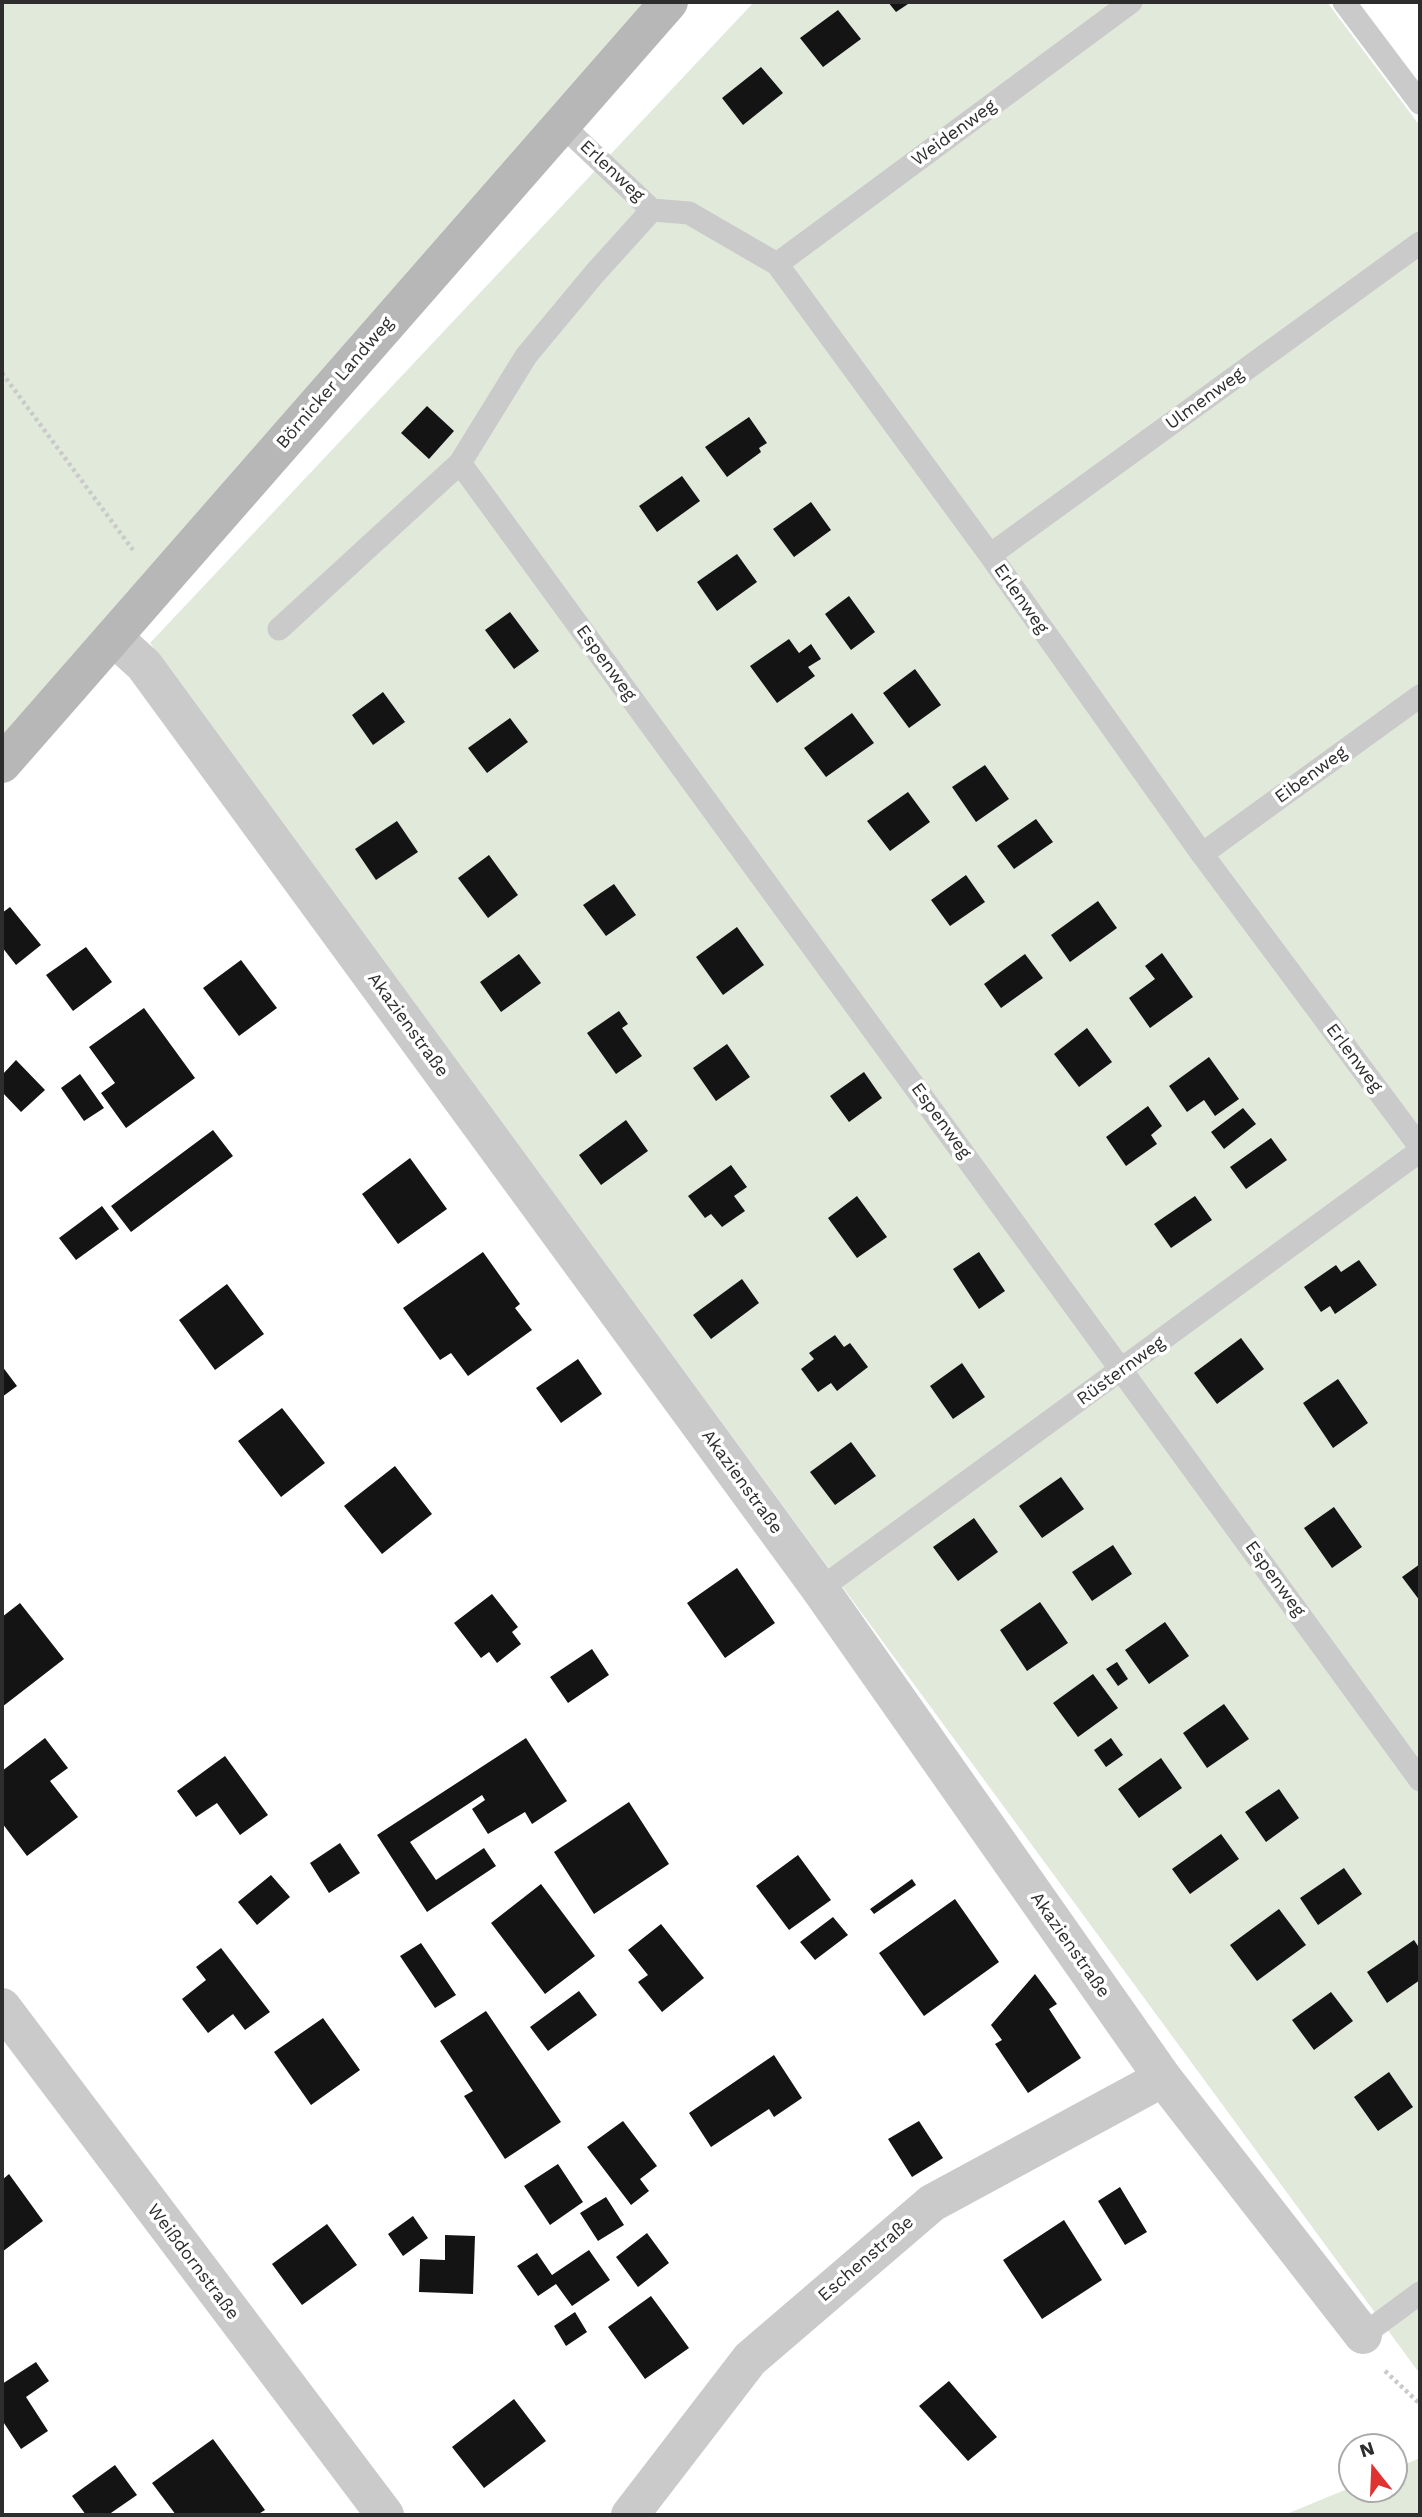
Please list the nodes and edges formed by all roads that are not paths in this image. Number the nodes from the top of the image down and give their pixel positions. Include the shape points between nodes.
1 (668, 2) edge
2 (1131, 2) edge
3 (1344, 2) edge
4 (1420, 103) edge
5 (561, 124) junction
6 (652, 210) junction
7 (1420, 243) edge
8 (777, 264) junction
9 (460, 463) junction
10 (990, 555) junction
11 (279, 629) dead end
12 (113, 637) junction
13 (1420, 696) edge
14 (2, 764) edge
15 (1202, 854) junction
16 (1420, 1149) edge
17 (1123, 1370) junction
18 (820, 1589) junction
19 (1420, 1780) edge
20 (2, 2007) edge
21 (1163, 2078) junction
22 (1420, 2293) edge
23 (1363, 2335) joint
24 (385, 2515) edge
25 (630, 2515) edge

1 - 5 street, Börnicker Landweg
2 - 8 lane, Weidenweg
3 - 4 lane
5 - 6 lane, Erlenweg
5 - 12 street, Börnicker Landweg
6 - 8 lane, Erlenweg via 689,213
6 - 9 lane via 526,356
7 - 10 lane, Ulmenweg
8 - 10 lane, Erlenweg
9 - 11 lane
9 - 17 lane, Espenweg
10 - 15 lane, Erlenweg
12 - 14 street, Börnicker Landweg
12 - 18 street, Akazienstraße via 144,665
13 - 15 lane, Eibenweg
15 - 16 lane, Erlenweg
16 - 17 lane, Rüsternweg
17 - 18 lane, Rüsternweg
17 - 19 lane, Espenweg
18 - 21 street, Akazienstraße
20 - 24 street, Weißdornstraße
21 - 23 street, Akazienstraße
21 - 25 street, Eschenstraße via 932,2203 750,2359
22 - 23 lane

